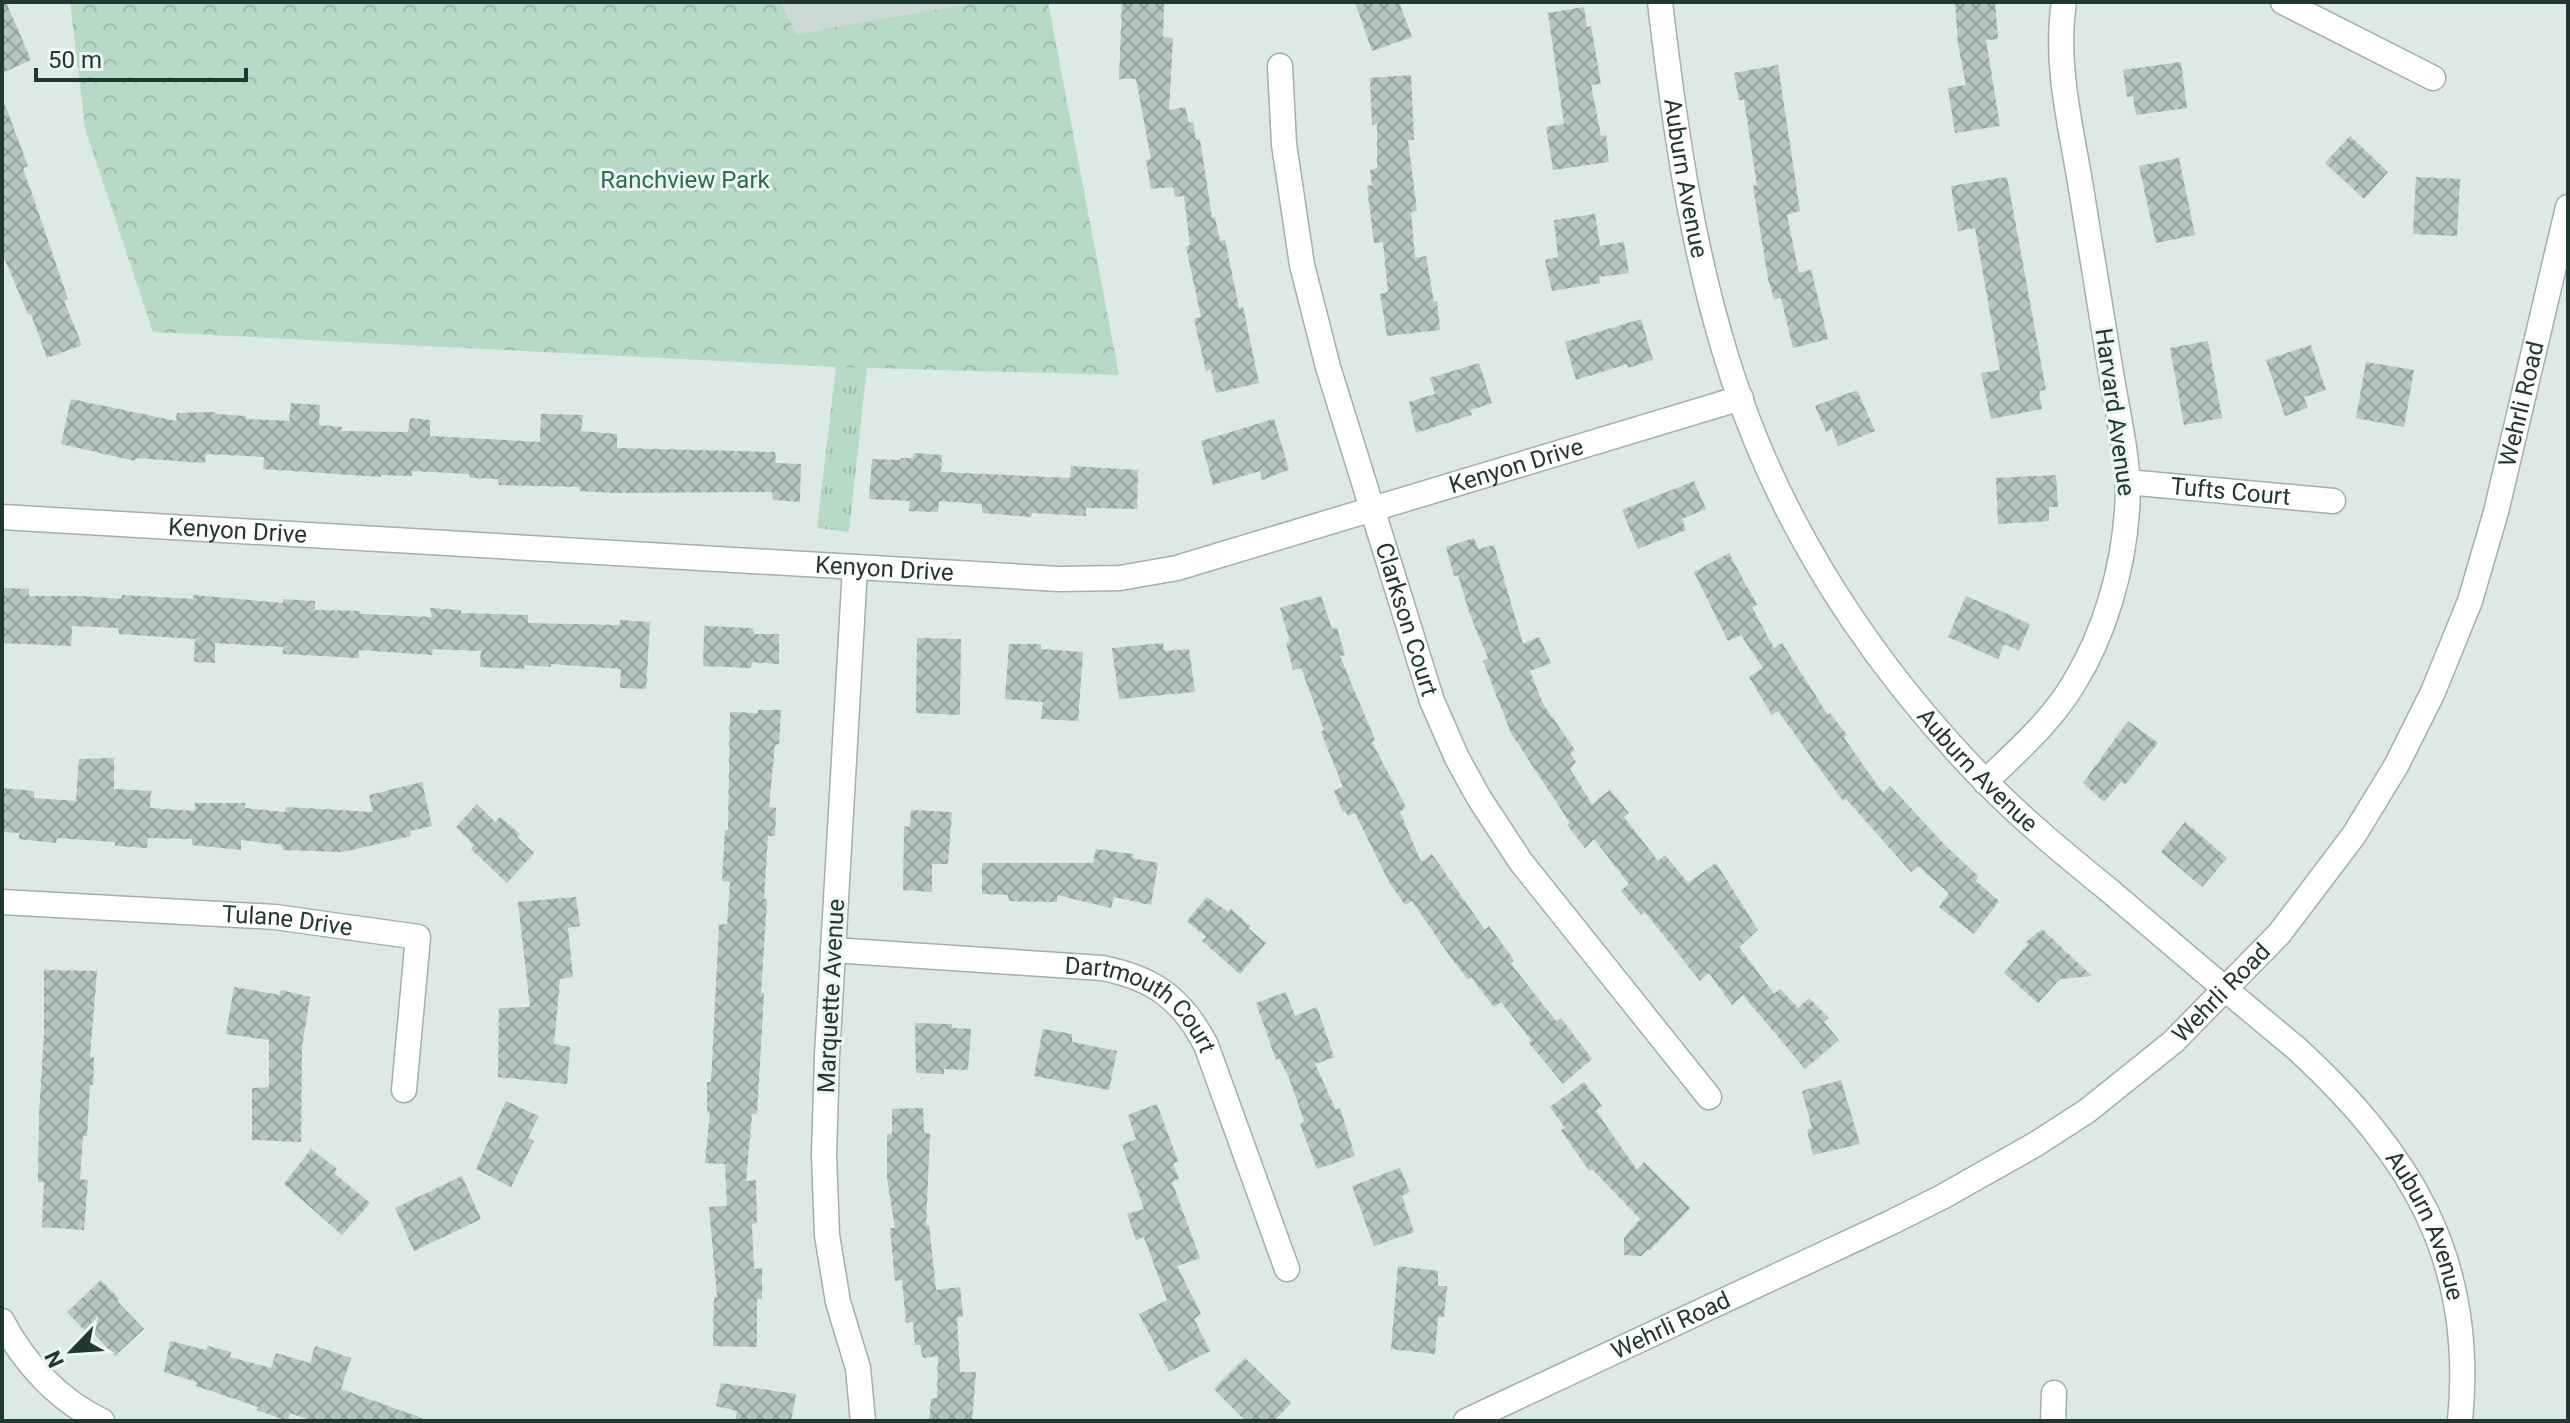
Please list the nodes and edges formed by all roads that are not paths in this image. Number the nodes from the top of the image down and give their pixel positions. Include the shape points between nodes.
1 (1660, 2) edge
2 (2064, 2) edge
3 (2283, 2) edge
4 (1280, 66) dead end
5 (2433, 78) dead end
6 (2568, 207) edge
7 (1741, 398) junction
8 (2127, 482) junction
9 (2333, 501) dead end
10 (1372, 510) junction
11 (2, 517) edge
12 (855, 568) junction
13 (1985, 782) junction
14 (2, 902) edge
15 (833, 950) junction
16 (2225, 989) junction
17 (404, 1090) dead end
18 (1709, 1097) dead end
19 (1287, 1269) dead end
20 (2, 1321) edge
21 (2054, 1393) dead end
22 (102, 1421) edge
23 (863, 1421) edge
24 (1466, 1421) edge
25 (2053, 1421) edge
26 (2460, 1421) edge

1 - 7 street, Auburn Avenue via 1685,185 1715,317
2 - 8 street, Harvard Avenue via 2063,79
3 - 5 street
4 - 10 street, Clarkson Court via 1284,144 1302,265
6 - 16 street, Wehrli Road via 2496,512 2470,601 2438,680 2396,766 2354,835 2279,934
7 - 10 street, Kenyon Drive
7 - 13 street, Auburn Avenue via 1798,529 1838,597 1925,716
8 - 9 street, Tufts Court
8 - 13 street, Harvard Avenue via 2123,547 2091,651 2041,728
10 - 12 street, Kenyon Drive via 1177,568 1120,578
10 - 18 street, Clarkson Court via 1432,701 1479,798 1521,862
11 - 12 street, Kenyon Drive
12 - 15 street, Marquette Avenue
13 - 16 street, Auburn Avenue
14 - 17 street, Tulane Drive via 275,917 418,937
15 - 19 street, Dartmouth Court via 1102,968 1154,985 1183,1008 1206,1045
15 - 23 street, Marquette Avenue via 824,1155 827,1235 838,1302 858,1368
16 - 24 street, Wehrli Road via 2173,1042 2036,1144 1890,1223
16 - 26 street, Auburn Avenue via 2334,1083 2390,1148 2417,1192 2436,1230 2458,1313
20 - 22 street via 31,1365 67,1399
21 - 25 street

